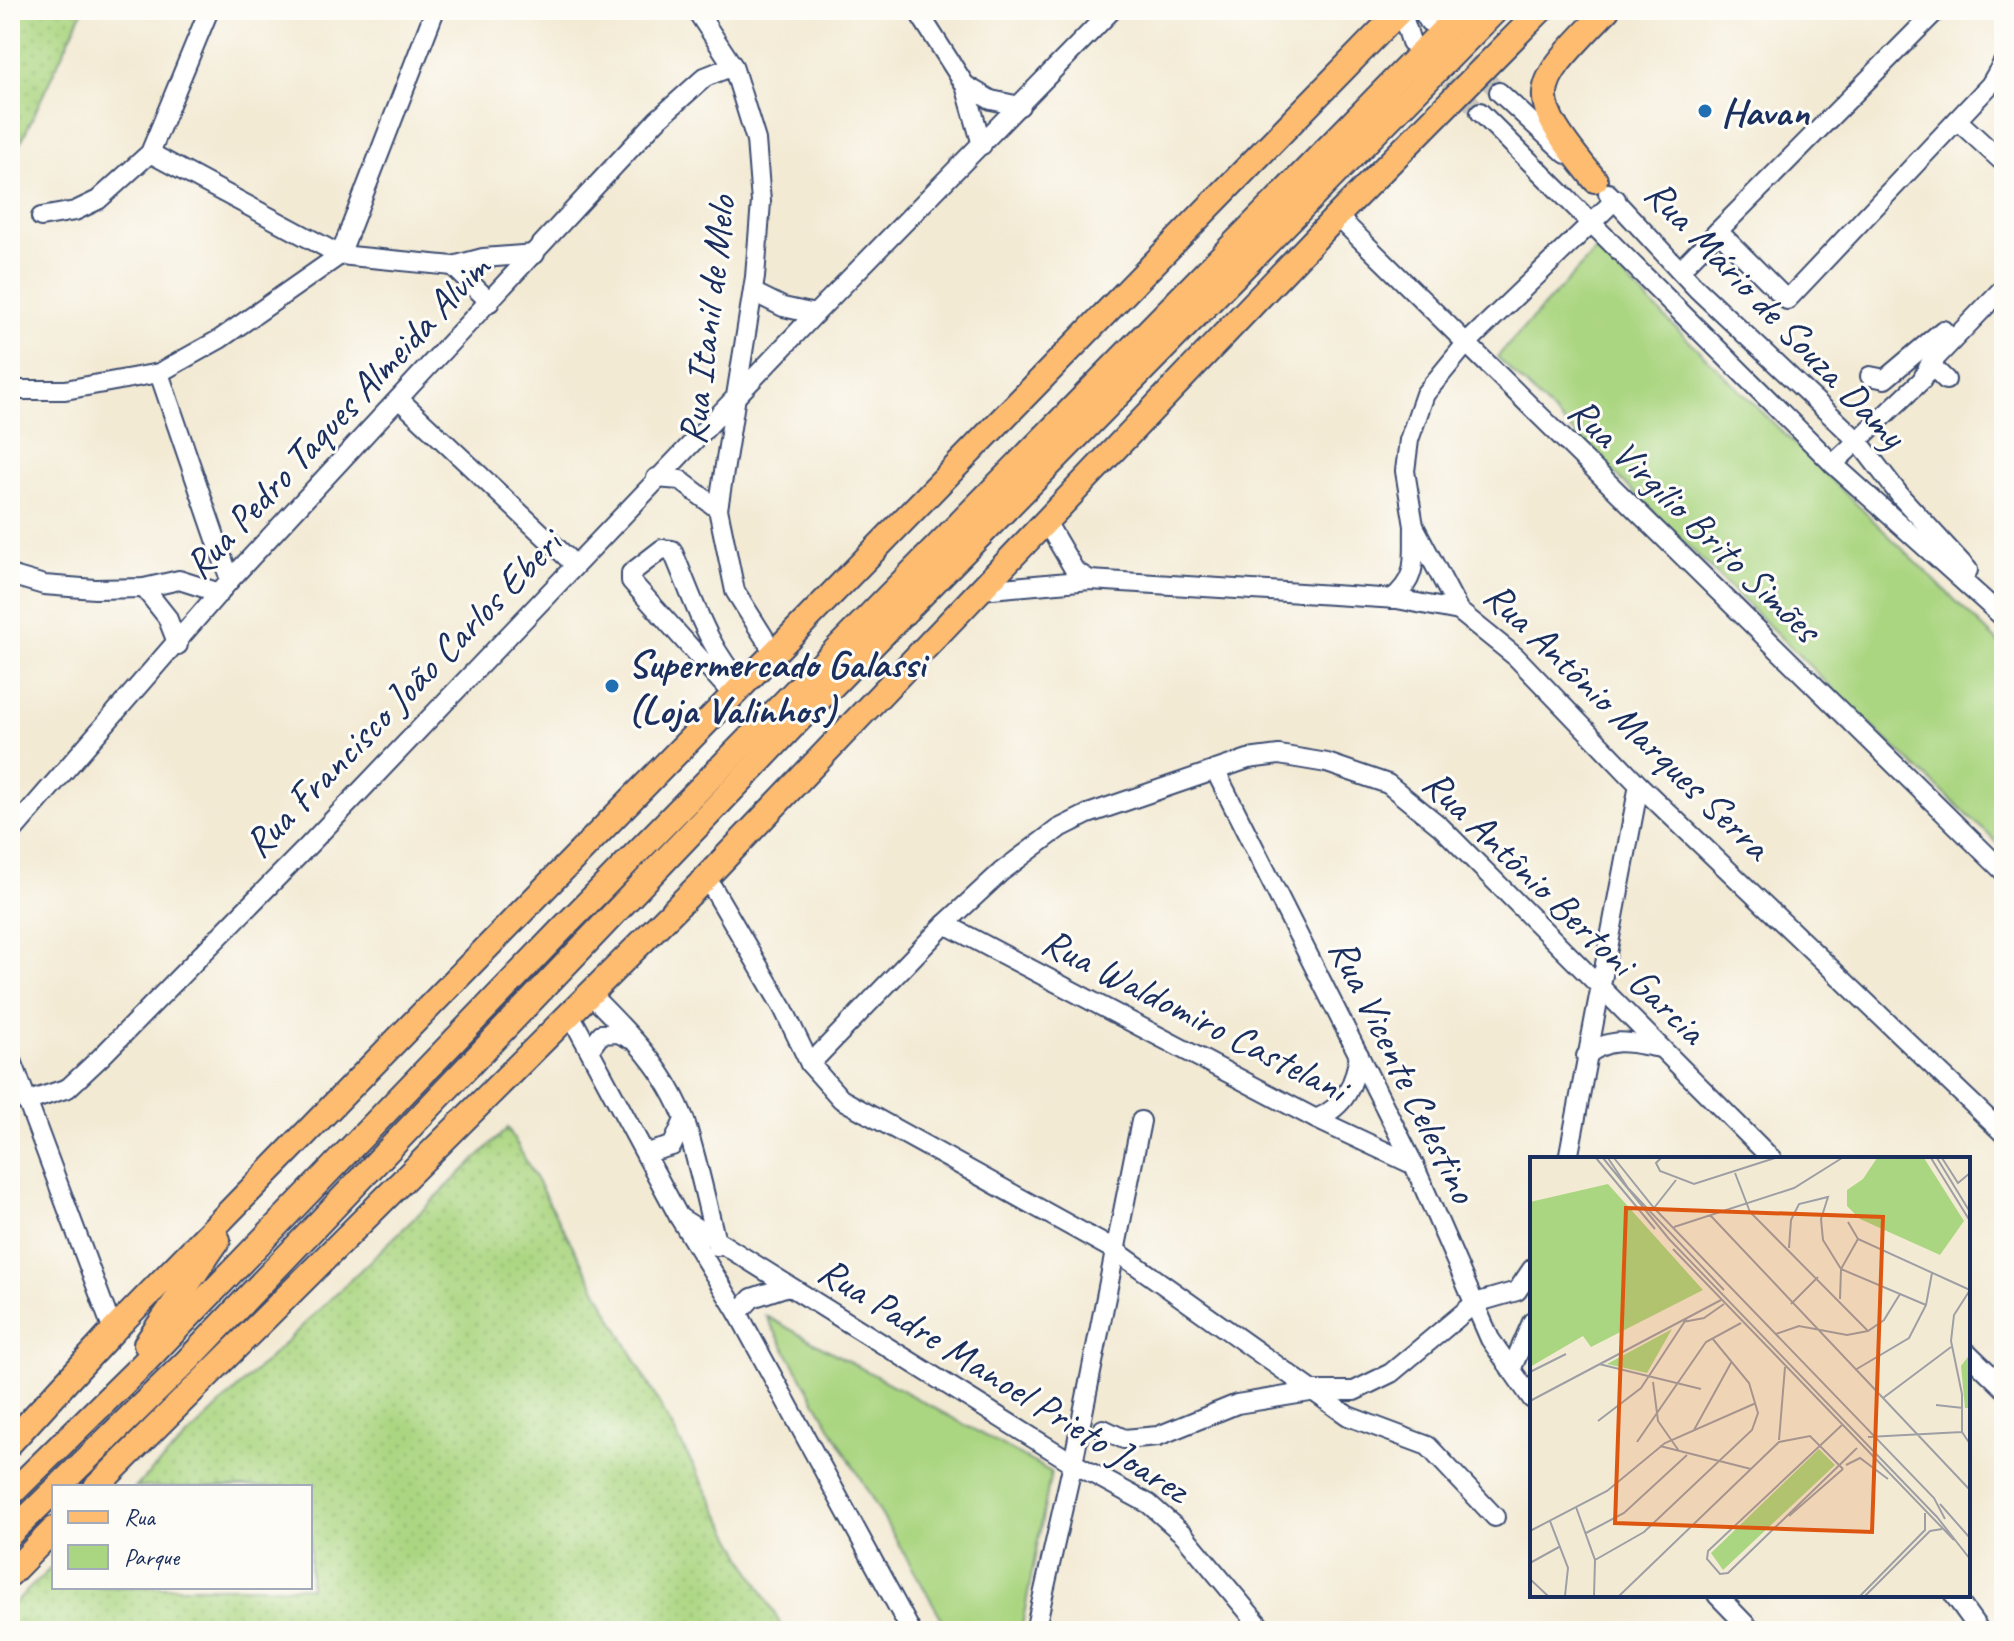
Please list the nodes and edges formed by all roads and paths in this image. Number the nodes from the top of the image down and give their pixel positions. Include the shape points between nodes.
1 (209, 10) edge
2 (435, 10) edge
3 (696, 10) edge
4 (917, 10) edge
5 (1112, 10) edge
6 (1401, 10) edge
7 (1463, 10) edge
8 (1496, 10) edge
9 (1541, 10) edge
10 (1607, 10) edge
11 (1937, 10) edge
12 (1411, 42) dead end
13 (2004, 61) edge
14 (733, 66) junction
15 (965, 85) junction
16 (1499, 92) tunnel mouth
17 (1020, 106) junction
18 (1480, 112) tunnel mouth
19 (1957, 120) junction
20 (982, 145) junction
21 (150, 153) junction
22 (2004, 163) edge
23 (1595, 180) junction
24 (1616, 199) junction
25 (1337, 216) junction
26 (41, 217) dead end
27 (1592, 222) junction
28 (1718, 231) junction
29 (535, 254) junction
30 (340, 255) junction
31 (453, 266) junction
32 (1681, 269) junction
33 (2004, 287) edge
34 (753, 292) junction
35 (490, 302) junction
36 (815, 314) junction
37 (1688, 316) junction
38 (1952, 341) junction
39 (1465, 345) junction
40 (1930, 364) junction
41 (159, 373) junction
42 (1870, 376) dead end
43 (1946, 380) dead end
44 (10, 390) edge
45 (739, 393) junction
46 (400, 400) junction
47 (1858, 441) junction
48 (1833, 464) junction
49 (656, 478) junction
50 (718, 509) junction
51 (1045, 520) junction
52 (1414, 526) junction
53 (574, 564) junction
54 (10, 575) edge
55 (1090, 580) junction
56 (225, 586) junction
57 (144, 588) junction
58 (981, 590) junction
59 (1392, 599) junction
60 (1986, 600) junction
61 (1459, 611) junction
62 (2004, 618) edge
63 (178, 645) junction
64 (774, 653) junction
65 (738, 690) junction
66 (1215, 770) junction
67 (1639, 785) junction
68 (10, 834) edge
69 (2004, 872) edge
70 (707, 878) junction
71 (945, 924) junction
72 (1599, 987) junction
73 (590, 994) junction
74 (570, 1014) junction
75 (637, 1041) junction
76 (1661, 1048) junction
77 (590, 1049) junction
78 (10, 1055) edge
79 (1359, 1055) junction
80 (1586, 1056) junction
81 (810, 1064) junction
82 (26, 1102) junction
83 (1316, 1119) junction
84 (684, 1120) junction
85 (1141, 1121) dead end
86 (2004, 1134) edge
87 (646, 1153) junction
88 (1568, 1157) edge
89 (1770, 1157) edge
90 (1414, 1165) junction
91 (256, 1185) junction
92 (679, 1217) junction
93 (715, 1241) junction
94 (1116, 1251) junction
95 (1530, 1272) edge
96 (788, 1286) junction
97 (1475, 1303) junction
98 (733, 1305) junction
99 (1530, 1327) edge
100 (113, 1331) junction
101 (1970, 1355) edge
102 (1511, 1370) junction
103 (2004, 1388) edge
104 (1316, 1391) junction
105 (1530, 1396) edge
106 (78, 1427) junction
107 (1103, 1429) dead end
108 (10, 1443) edge
109 (1073, 1463) junction
110 (60, 1485) edge
111 (98, 1485) edge
112 (52, 1493) edge
113 (10, 1495) edge
114 (1495, 1517) dead end
115 (52, 1531) edge
116 (10, 1534) edge
117 (10, 1574) edge
118 (1719, 1597) edge
119 (1955, 1597) edge
120 (911, 1631) edge
121 (1035, 1631) edge
122 (1264, 1631) edge
123 (1752, 1631) edge
124 (1980, 1631) edge

1 - 21 street
2 - 30 street
3 - 14 street, Rua Itanil de Melo
4 - 15 street
5 - 17 street, Rua Francisco João Carlos Eberi
6 - 12 street
6 - 64 main road
7 - 106 main road
8 - 110 main road via 802,716 187,1361
9 - 25 main road
10 - 23 main road via 1550,72 1544,89 1549,120
11 - 28 street
13 - 19 street via 1990,85
14 - 29 street, Rua Pedro Taques Almeida Alvim via 705,77 679,98
14 - 34 street, Rua Itanil de Melo via 757,155 761,202
15 - 17 street via 991,100
15 - 20 street
16 - 23 street, Rua Mário de Souza Damy
17 - 20 street, Rua Francisco João Carlos Eberi
18 - 27 street, Rua Mário de Souza Damy
19 - 22 street
19 - 28 street via 1787,300
20 - 36 street, Rua Francisco João Carlos Eberi
21 - 26 street via 98,200
21 - 30 street
23 - 24 street, Rua Mário de Souza Damy
24 - 27 street, Rua Antônio Marques Serra
24 - 32 street, Rua Mário de Souza Damy
25 - 39 street, Rua Virgílio Brito Simões
25 - 51 main road
27 - 37 street, Rua Mário de Souza Damy
27 - 39 street, Rua Antônio Marques Serra
28 - 32 street
29 - 31 street
29 - 35 street, Rua Pedro Taques Almeida Alvim
30 - 31 street
30 - 41 street via 220,339
31 - 35 street
32 - 37 street
32 - 47 street, Rua Mário de Souza Damy
33 - 38 street
34 - 36 street via 783,307
34 - 45 street, Rua Itanil de Melo
35 - 46 street, Rua Pedro Taques Almeida Alvim
36 - 45 street, Rua Francisco João Carlos Eberi
37 - 48 street, Rua Mário de Souza Damy
38 - 40 street
38 - 42 street via 1943,330 1885,379
39 - 52 street, Rua Antônio Marques Serra via 1425,394 1416,416 1405,471
39 - 69 street, Rua Virgílio Brito Simões
40 - 43 street
40 - 47 street via 1922,380
41 - 44 street via 65,390
41 - 56 street
45 - 49 street, Rua Francisco João Carlos Eberi
45 - 50 street, Rua Itanil de Melo
46 - 53 street
46 - 56 street, Rua Pedro Taques Almeida Alvim
47 - 48 street
47 - 60 street, Rua Mário de Souza Damy via 1969,571
48 - 60 street, Rua Mário de Souza Damy
49 - 50 street, Rua Itanil de Melo via 680,480
49 - 53 street, Rua Francisco João Carlos Eberi
50 - 64 street, Rua Itanil de Melo via 735,591
51 - 55 street via 1075,571
51 - 58 main road
52 - 59 street via 1413,574
52 - 61 street, Rua Antônio Marques Serra
53 - 82 street, Rua Francisco João Carlos Eberi via 101,1057 68,1088
54 - 57 street via 44,585
55 - 58 street
55 - 59 street
56 - 57 street via 179,580
56 - 63 street, Rua Pedro Taques Almeida Alvim
57 - 63 street via 167,617
58 - 70 main road
59 - 61 street
60 - 62 street, Rua Mário de Souza Damy
61 - 67 street, Rua Antônio Marques Serra via 1516,657
63 - 68 street, Rua Pedro Taques Almeida Alvim
64 - 65 main road
65 - 65 street via 672,550 662,549 631,573 631,581
65 - 91 main road
66 - 71 street, Rua Antônio Bertoni Garcia via 1058,829
66 - 72 street, Rua Antônio Bertoni Garcia via 1279,755 1327,763 1388,784 1441,827
66 - 79 street, Rua Vicente Celestino
67 - 72 street
67 - 86 street, Rua Antônio Marques Serra
70 - 73 main road
70 - 81 street
71 - 81 street, Rua Antônio Bertoni Garcia
71 - 83 street, Rua Waldomiro Castelani
72 - 76 street, Rua Antônio Bertoni Garcia
72 - 80 street
73 - 74 main road
73 - 75 street
74 - 77 street
74 - 111 main road
75 - 77 street via 610,1032
75 - 84 street
76 - 80 street via 1616,1040
76 - 89 street, Rua Antônio Bertoni Garcia
77 - 87 street
78 - 82 street
79 - 83 street via 1350,1091 1331,1113
79 - 90 street, Rua Vicente Celestino
80 - 88 street
81 - 94 street via 853,1107
82 - 100 street
83 - 90 street, Rua Waldomiro Castelani
84 - 87 street via 672,1146
84 - 93 street
85 - 94 street
87 - 92 street
90 - 97 street, Rua Vicente Celestino
91 - 100 main road
91 - 106 main road via 138,1356
92 - 93 street, Rua Padre Manoel Prieto Joarez
92 - 98 street
93 - 96 street, Rua Padre Manoel Prieto Joarez
93 - 98 street
94 - 104 street
94 - 109 street
95 - 97 street via 1517,1291
96 - 98 street
96 - 109 street, Rua Padre Manoel Prieto Joarez
97 - 102 street, Rua Vicente Celestino
97 - 104 street via 1391,1373 1354,1391
98 - 120 street
99 - 102 street
100 - 108 main road
101 - 103 street
102 - 105 street, Rua Vicente Celestino
104 - 107 street via 1237,1404 1158,1436 1124,1439
104 - 114 street via 1370,1427 1428,1446
106 - 113 main road
109 - 121 street
109 - 122 street, Rua Padre Manoel Prieto Joarez via 1149,1504 1184,1535
112 - 116 main road
115 - 117 main road
118 - 123 street
119 - 124 street

